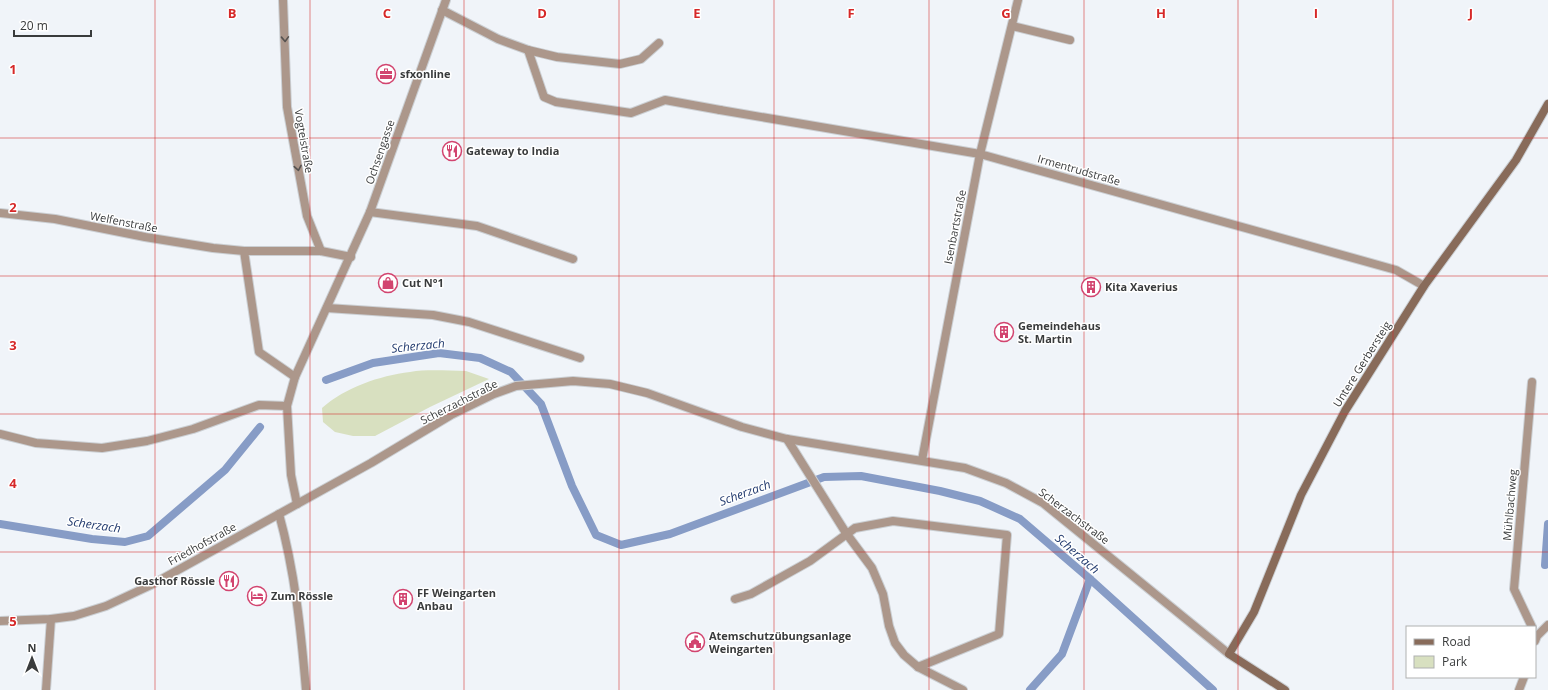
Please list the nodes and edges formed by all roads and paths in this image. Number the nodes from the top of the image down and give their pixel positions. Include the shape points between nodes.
1 (283, 0) edge
2 (446, 0) edge
3 (1018, 0) edge
4 (442, 10) junction
5 (1012, 26) junction
6 (1070, 40) dead end
7 (660, 43) dead end
8 (528, 50) junction
9 (1548, 104) edge
10 (980, 154) junction
11 (370, 212) junction
12 (0, 213) edge
13 (244, 251) junction
14 (321, 252) junction
15 (351, 257) junction
16 (572, 259) dead end
17 (1424, 286) junction
18 (327, 308) junction
19 (580, 358) dead end
20 (295, 378) junction
21 (1532, 382) dead end
22 (287, 406) junction
23 (0, 434) edge
24 (787, 439) junction
25 (922, 460) junction
26 (296, 504) junction
27 (279, 514) junction
28 (846, 533) junction
29 (735, 599) dead end
30 (51, 619) junction
31 (0, 621) edge
32 (1548, 625) edge
33 (1532, 626) edge
34 (1536, 637) edge
35 (1229, 654) junction
36 (918, 667) junction
37 (1524, 678) edge
38 (46, 690) edge
39 (306, 690) edge
40 (963, 690) edge
41 (1285, 690) edge
42 (1519, 690) edge

1 -> 14 street, Vogteistraße via 287,107 307,216
2 - 4 street, Ochsengasse
3 - 5 street, Isenbartstraße
4 - 8 street via 498,39
4 - 11 street, Ochsengasse
5 - 6 street
5 - 10 street, Isenbartstraße
7 - 8 street via 641,59 620,64 557,57
8 - 10 street, Irmentrudstraße via 544,97 556,102 631,114 665,100
9 - 17 street, Untere Gerbersteig via 1503,178
10 - 17 street, Irmentrudstraße via 1396,270
10 - 25 street, Isenbartstraße
11 - 15 street, Ochsengasse
11 - 16 street via 477,226
12 - 13 street, Welfenstraße via 55,219 145,237
13 - 14 street, Welfenstraße
13 - 20 street via 259,352
14 - 15 street
15 - 18 street, Ochsengasse
17 - 35 street, Untere Gerbersteig via 1345,411 1301,495 1254,612
18 - 19 street via 440,316 469,322
18 - 20 street
20 - 22 street
21 - 33 street, Mühlbachweg via 1514,589
22 - 23 street via 259,405 193,429 147,441 102,448 36,443
22 - 26 street via 291,475
24 - 25 street, Scherzachstraße
24 - 26 street, Scherzachstraße via 742,427 647,393 610,384 573,381 516,386 451,415
24 - 28 street
25 - 35 street, Scherzachstraße via 965,468 1006,484 1043,503
26 - 27 street, Friedhofstraße
27 - 30 street, Friedhofstraße via 151,585 106,606 74,616
27 - 39 street via 296,594
28 - 29 street via 810,561 751,594
28 - 36 street via 872,568 883,594 895,643
28 - 36 street via 855,528 893,521 1007,535 998,634
30 - 31 street, Friedhofstraße
30 - 38 street
32 - 34 street
35 - 41 street, Scherzachstraße
36 - 40 street
37 - 42 street

